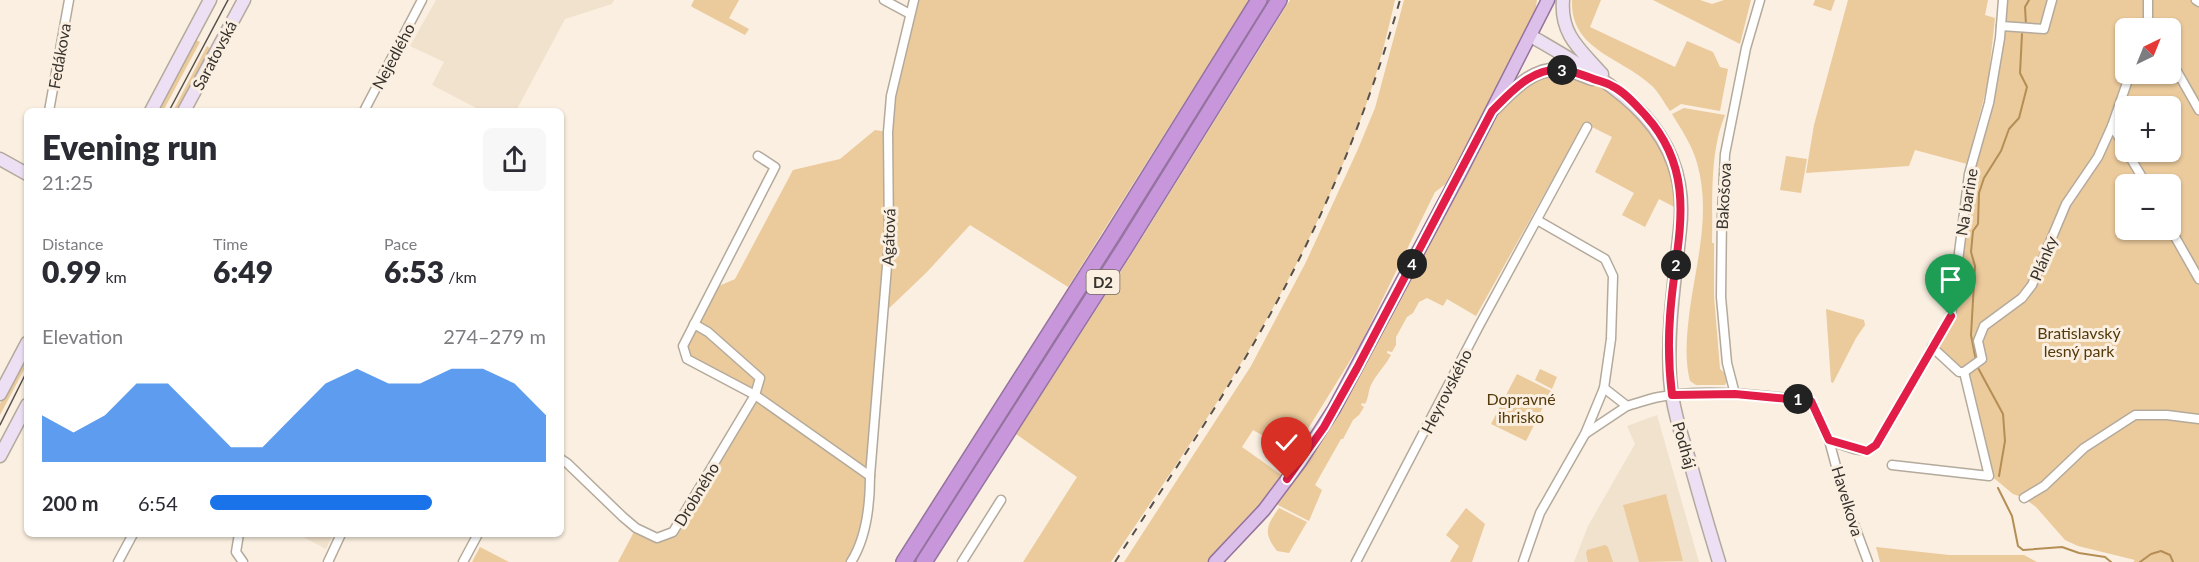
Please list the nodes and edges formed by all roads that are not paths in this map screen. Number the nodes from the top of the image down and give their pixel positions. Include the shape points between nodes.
1 (69, 0) edge
2 (210, 0) edge
3 (244, 0) edge
4 (422, 0) edge
5 (884, 0) edge
6 (914, 0) edge
7 (1259, 0) edge
8 (1279, 0) edge
9 (1548, 0) edge
10 (1563, 0) edge
11 (1760, 0) edge
12 (2003, 0) edge
13 (2052, 0) edge
14 (2148, 0) edge
15 (910, 14) junction
16 (2148, 18) edge
17 (2001, 26) junction
18 (1531, 36) junction
19 (2181, 78) edge
20 (2127, 84) edge
21 (1613, 86) junction
22 (50, 108) edge
23 (153, 108) edge
24 (186, 108) edge
25 (366, 108) edge
26 (2199, 110) edge
27 (1492, 111) junction
28 (2112, 126) junction
29 (1587, 127) dead end
30 (2115, 131) edge
31 (758, 156) dead end
32 (0, 159) edge
33 (24, 172) edge
34 (1537, 220) junction
35 (2177, 240) edge
36 (2199, 279) edge
37 (694, 324) junction
38 (1932, 347) junction
39 (24, 349) edge
40 (1964, 372) junction
41 (1604, 388) junction
42 (0, 394) edge
43 (1735, 394) junction
44 (755, 395) junction
45 (1672, 395) junction
46 (1627, 406) junction
47 (24, 411) edge
48 (2199, 419) edge
49 (1584, 434) junction
50 (1829, 440) junction
51 (0, 456) edge
52 (564, 461) edge
53 (1892, 465) dead end
54 (870, 476) junction
55 (2024, 498) dead end
56 (1001, 500) dead end
57 (131, 537) edge
58 (238, 537) edge
59 (340, 537) edge
60 (476, 537) edge
61 (118, 562) edge
62 (243, 562) edge
63 (327, 562) edge
64 (463, 562) edge
65 (852, 562) edge
66 (904, 562) edge
67 (924, 562) edge
68 (962, 562) edge
69 (1215, 562) edge
70 (1356, 562) edge
71 (1523, 562) edge
72 (1719, 562) edge
73 (1868, 562) edge

1 - 22 street, Fedákova
2 - 23 street, Saratovská
3 - 24 street, Saratovská
4 - 25 street, Nejedlého
5 - 15 street
6 - 15 street, Agátová
7 - 66 highway, D2
8 - 67 highway, D2
9 - 18 main road
10 - 21 street via 1562,19 1572,40
11 - 43 street, Bakošova via 1746,48 1724,166 1721,297 1727,363
12 - 17 street, Na barine
13 - 17 street via 2044,29
14 - 16 street
15 - 54 street, Agátová via 891,96 889,241
17 - 38 street, Na barine via 1989,103 1969,174 1951,316
18 - 21 street, Podháj
18 - 27 main road
19 - 26 street
20 - 28 street, Plánky
21 - 27 street via 1564,70 1547,71 1522,83
21 - 45 street, Podháj via 1656,128 1679,177 1681,227 1670,317
27 - 69 main road via 1324,427 1264,510
28 - 30 street
28 - 40 street, Plánky via 2098,157 2066,204 2032,285 2022,298 1984,326 1978,341 1981,360
29 - 34 street, Heyrovského
31 - 37 street via 775,167
32 - 33 street
34 - 41 street via 1605,259 1613,276 1611,339
34 - 70 street, Heyrovského
35 - 36 street
37 - 44 street via 760,378
37 - 44 street via 683,346 687,359
38 - 40 street via 1959,372
38 - 50 street, Na barine via 1873,449 1859,450
39 - 42 street
40 - 53 street via 1989,476
41 - 46 street
41 - 49 street
43 - 45 street
43 - 50 street, Havelkova via 1811,401
44 - 52 street, Drobného via 673,532 657,538 636,528
44 - 54 street
45 - 46 street
45 - 72 street, Podháj
46 - 49 street
47 - 51 street
48 - 55 street via 2135,415 2084,448 2044,486
49 - 71 street via 1540,513
50 - 73 street, Havelkova via 1845,500
54 - 65 street, Agátová via 870,502
56 - 68 street
57 - 61 street
58 - 62 street via 236,552
59 - 63 street
60 - 64 street

